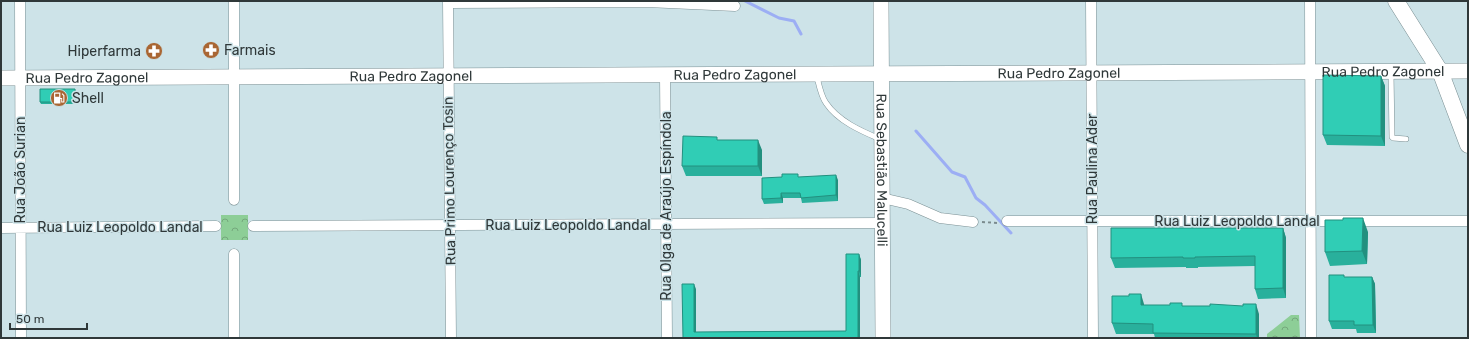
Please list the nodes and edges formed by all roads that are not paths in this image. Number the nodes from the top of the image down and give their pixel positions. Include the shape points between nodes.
1 (20, 1) edge
2 (234, 1) edge
3 (881, 1) edge
4 (1091, 1) edge
5 (1310, 1) edge
6 (1396, 1) edge
7 (448, 2) edge
8 (735, 6) dead end
9 (1440, 71) junction
10 (1468, 71) edge
11 (1310, 72) junction
12 (1391, 72) junction
13 (1091, 73) junction
14 (665, 74) junction
15 (816, 74) junction
16 (882, 74) junction
17 (448, 75) junction
18 (234, 76) junction
19 (20, 77) junction
20 (1, 78) edge
21 (1406, 139) dead end
22 (882, 140) junction
23 (1468, 144) edge
24 (882, 198) junction
25 (234, 200) dead end
26 (1092, 221) junction
27 (1311, 221) junction
28 (1468, 221) edge
29 (973, 222) road end
30 (1002, 222) road end
31 (882, 223) junction
32 (666, 224) junction
33 (450, 225) junction
34 (216, 226) dead end
35 (253, 226) dead end
36 (20, 227) junction
37 (1, 228) edge
38 (234, 254) dead end
39 (21, 338) edge
40 (234, 338) edge
41 (451, 338) edge
42 (667, 338) edge
43 (883, 338) edge
44 (1094, 338) edge
45 (1311, 338) edge

1 - 19 street, Rua João Surian
2 - 18 street
3 - 16 street, Rua Sebastião Malucelli
4 - 13 street, Rua Paulina Ader
5 - 11 street
6 - 9 main road
7 - 8 street via 647,2
7 - 17 street, Rua Primo Lourenço Tosin
9 - 10 street, Rua Pedro Zagonel
9 - 12 street, Rua Pedro Zagonel
9 - 23 main road
11 - 12 street, Rua Pedro Zagonel
11 - 13 street, Rua Pedro Zagonel
11 - 27 street
12 - 21 lane via 1392,136
13 - 16 street, Rua Pedro Zagonel
13 - 26 street, Rua Paulina Ader
14 - 15 street, Rua Pedro Zagonel
14 - 17 street, Rua Pedro Zagonel
14 - 32 street, Rua Olga de Araújo Espíndola
15 - 16 street, Rua Pedro Zagonel
15 - 22 lane via 826,103 840,119
16 - 22 street, Rua Sebastião Malucelli
17 - 18 street, Rua Pedro Zagonel
17 - 33 street, Rua Primo Lourenço Tosin
18 - 19 street, Rua Pedro Zagonel
18 - 25 street
19 - 20 street, Rua Pedro Zagonel
19 - 36 street, Rua João Surian
22 - 24 street, Rua Sebastião Malucelli
24 - 29 street via 908,204 940,218
24 - 31 street, Rua Sebastião Malucelli
26 - 27 street, Rua Luiz Leopoldo Landal
26 - 30 street, Rua Luiz Leopoldo Landal
26 - 44 street, Rua Paulina Ader
27 - 28 street, Rua Luiz Leopoldo Landal
27 - 45 street
31 - 32 street, Rua Luiz Leopoldo Landal
31 - 43 street, Rua Sebastião Malucelli
32 - 33 street, Rua Luiz Leopoldo Landal
32 - 42 street, Rua Olga de Araújo Espíndola
33 - 35 street, Rua Luiz Leopoldo Landal
33 - 41 street, Rua Primo Lourenço Tosin
34 - 36 street, Rua Luiz Leopoldo Landal
36 - 37 street, Rua Luiz Leopoldo Landal
36 - 39 street, Rua João Surian
38 - 40 street

